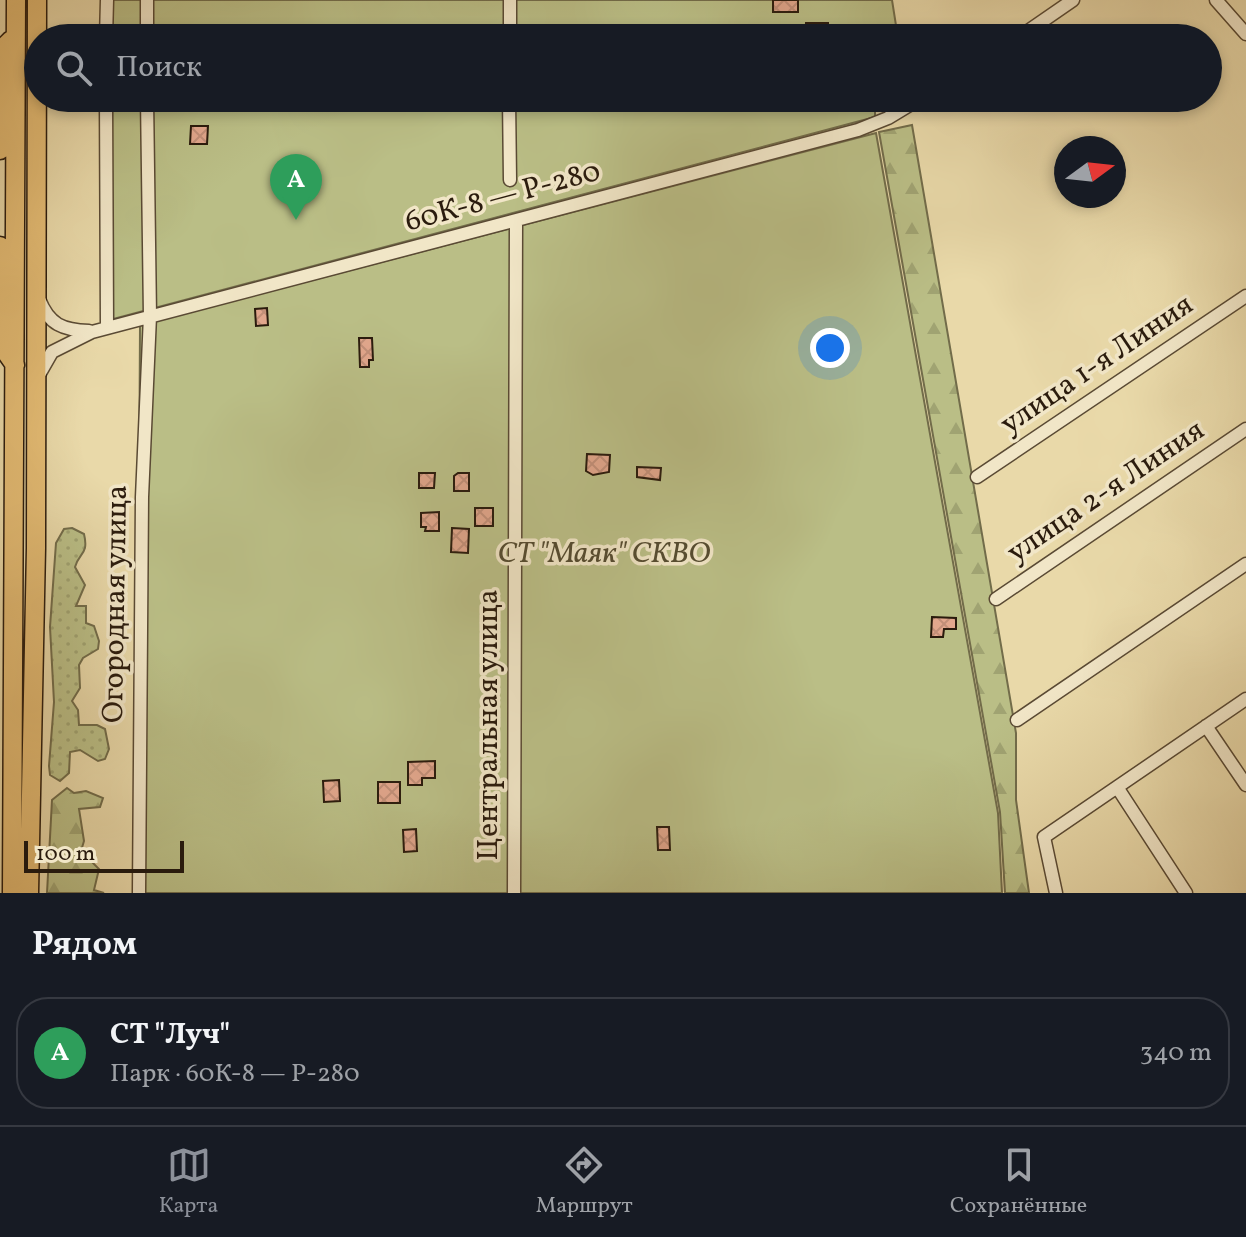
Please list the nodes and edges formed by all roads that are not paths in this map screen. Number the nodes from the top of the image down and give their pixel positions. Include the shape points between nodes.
1 (16, 0) edge
2 (37, 0) edge
3 (107, 0) edge
4 (147, 0) edge
5 (510, 0) edge
6 (1073, 0) edge
7 (1216, 0) edge
8 (37, 24) edge
9 (106, 24) edge
10 (147, 24) edge
11 (510, 24) edge
12 (1038, 24) edge
13 (1246, 34) edge
14 (16, 43) junction
15 (24, 44) edge
16 (36, 112) edge
17 (106, 112) edge
18 (147, 112) edge
19 (509, 112) edge
20 (898, 112) edge
21 (0, 150) edge
22 (510, 180) dead end
23 (516, 222) junction
24 (0, 246) edge
25 (35, 291) junction
26 (1246, 296) edge
27 (150, 316) junction
28 (107, 327) junction
29 (92, 332) junction
30 (15, 365) junction
31 (36, 386) junction
32 (1246, 429) edge
33 (977, 477) dead end
34 (14, 547) junction
35 (36, 548) junction
36 (1246, 564) edge
37 (996, 599) dead end
38 (1246, 699) edge
39 (1017, 720) dead end
40 (1206, 726) junction
41 (1246, 785) edge
42 (1117, 787) junction
43 (12, 893) edge
44 (29, 893) edge
45 (139, 893) edge
46 (514, 893) edge
47 (1056, 893) edge
48 (1186, 893) edge

1 - 14 highway
2 - 8 highway
3 - 9 street
4 - 10 street
5 - 11 street
6 - 12 street
7 - 13 street
14 - 15 highway
14 - 21 highway via 3,48
14 - 30 highway
16 - 25 highway
17 - 28 street
18 - 27 street, Огородная улица
19 - 22 street
20 - 23 street, 60К-8 — Р-280 via 858,130
23 - 27 street, 60К-8 — Р-280
23 - 46 street, Центральная улица
24 - 30 highway via 1,345
25 - 29 street via 52,322
25 - 31 highway
26 - 33 street, улица 1-я Линия
27 - 28 street, 60К-8 — Р-280
27 - 45 street, Огородная улица via 142,497
28 - 29 street, 60К-8 — Р-280
29 - 31 street, 60К-8 — Р-280 via 52,352
30 - 34 highway
31 - 35 highway
32 - 37 street, улица 2-я Линия
34 - 35 highway via 29,552
34 - 43 highway
35 - 44 highway
36 - 39 street
38 - 40 street
40 - 41 street
40 - 42 street
42 - 47 street via 1044,837
42 - 48 street

